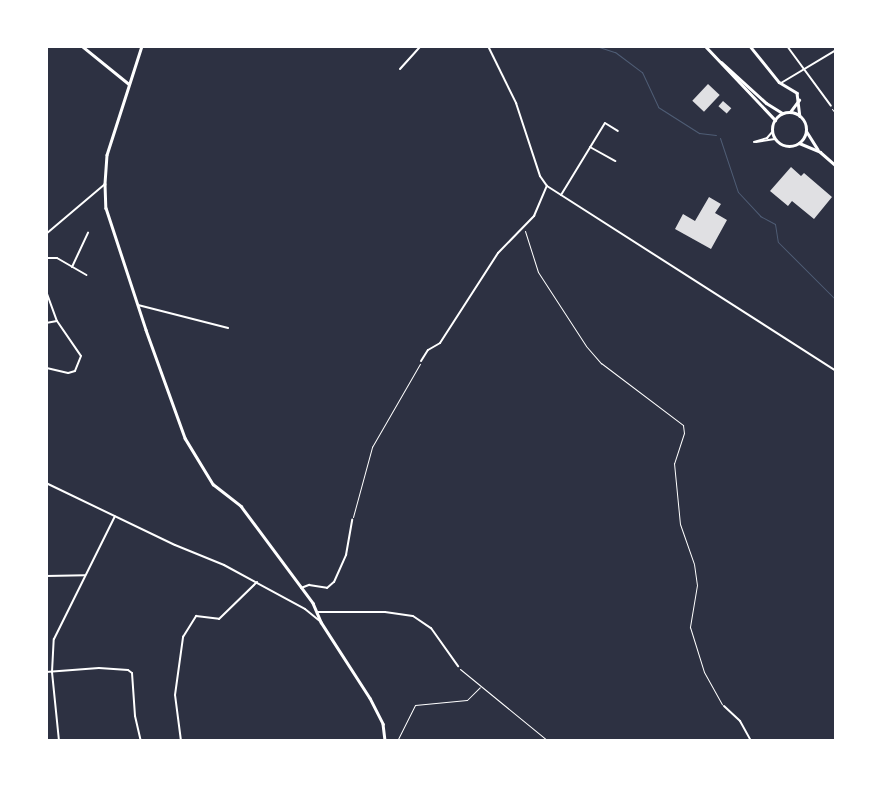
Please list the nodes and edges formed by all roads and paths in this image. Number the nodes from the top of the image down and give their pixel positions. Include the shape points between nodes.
1 (82, 46) edge
2 (142, 46) edge
3 (422, 46) edge
4 (488, 46) edge
5 (705, 46) edge
6 (750, 46) edge
7 (787, 46) edge
8 (836, 50) edge
9 (710, 51) junction
10 (804, 68) junction
11 (400, 69) dead end
12 (129, 84) junction
13 (781, 84) junction
14 (799, 99) junction
15 (830, 106) joint
16 (790, 112) junction
17 (782, 113) junction
18 (836, 114) edge
19 (800, 116) junction
20 (775, 120) junction
21 (618, 131) dead end
22 (773, 131) junction
23 (806, 131) junction
24 (776, 139) junction
25 (798, 143) junction
26 (590, 148) junction
27 (820, 152) junction
28 (615, 161) dead end
29 (836, 166) edge
30 (105, 184) junction
31 (547, 186) junction
32 (561, 194) junction
33 (524, 228) junction
34 (88, 232) dead end
35 (46, 234) edge
36 (46, 258) edge
37 (72, 267) junction
38 (86, 275) dead end
39 (46, 291) edge
40 (138, 306) junction
41 (57, 321) junction
42 (46, 323) edge
43 (228, 328) dead end
44 (421, 361) joint
45 (46, 368) edge
46 (836, 371) edge
47 (46, 483) edge
48 (115, 516) junction
49 (352, 520) joint
50 (85, 575) junction
51 (46, 576) edge
52 (257, 582) junction
53 (301, 588) junction
54 (318, 613) junction
55 (321, 622) junction
56 (458, 666) joint
57 (46, 672) edge
58 (52, 672) junction
59 (481, 686) junction
60 (724, 706) joint
61 (59, 741) edge
62 (141, 741) edge
63 (181, 741) edge
64 (385, 741) edge
65 (397, 741) edge
66 (548, 741) edge
67 (750, 741) edge

1 - 12 street
2 - 12 street
3 - 11 street
4 - 31 street via 516,103 540,176
5 - 9 main road
6 - 13 street
7 - 10 street
8 - 10 street
9 - 17 main road via 766,103
9 - 20 main road
10 - 13 street
10 - 15 street
12 - 30 street via 107,155
13 - 14 street via 795,91
14 - 16 street
14 - 19 street
15 - 18 path
16 - 17 main road
16 - 19 main road
17 - 20 main road
19 - 23 main road
20 - 22 main road
21 - 26 street via 605,123
22 - 24 main road
22 - 24 street via 766,138 754,142
23 - 25 main road
23 - 27 main road
24 - 25 main road via 784,145
25 - 27 main road
26 - 28 street
26 - 32 street
27 - 29 main road
30 - 35 street
30 - 40 street via 106,208
31 - 32 street
31 - 33 street via 534,216
32 - 46 street
33 - 44 street via 498,253 440,343 428,350
33 - 60 path via 538,272 586,346 600,363 683,425 684,433 674,462 680,524 694,564 697,585 690,627 704,672
34 - 37 street
36 - 37 street via 57,258
37 - 38 street
39 - 41 street
40 - 43 street
40 - 53 street via 186,438 213,484 241,506
41 - 42 street
41 - 45 street via 77,348 81,356 80,365 68,373
44 - 49 path via 372,447
47 - 48 street
48 - 50 street
48 - 52 street
49 - 53 street via 346,555 334,582 327,588 309,585
50 - 51 street
50 - 58 street via 54,639
52 - 55 street via 305,608
52 - 63 street via 219,619 196,616 183,637 175,695
53 - 54 street
54 - 55 street
54 - 56 street via 392,612 413,616 430,627
55 - 64 street via 370,698 382,724
56 - 59 path
57 - 58 street
58 - 61 street
58 - 62 street via 124,668 132,673 135,716
59 - 65 path via 467,700 415,705
59 - 66 path
60 - 67 street via 740,721

